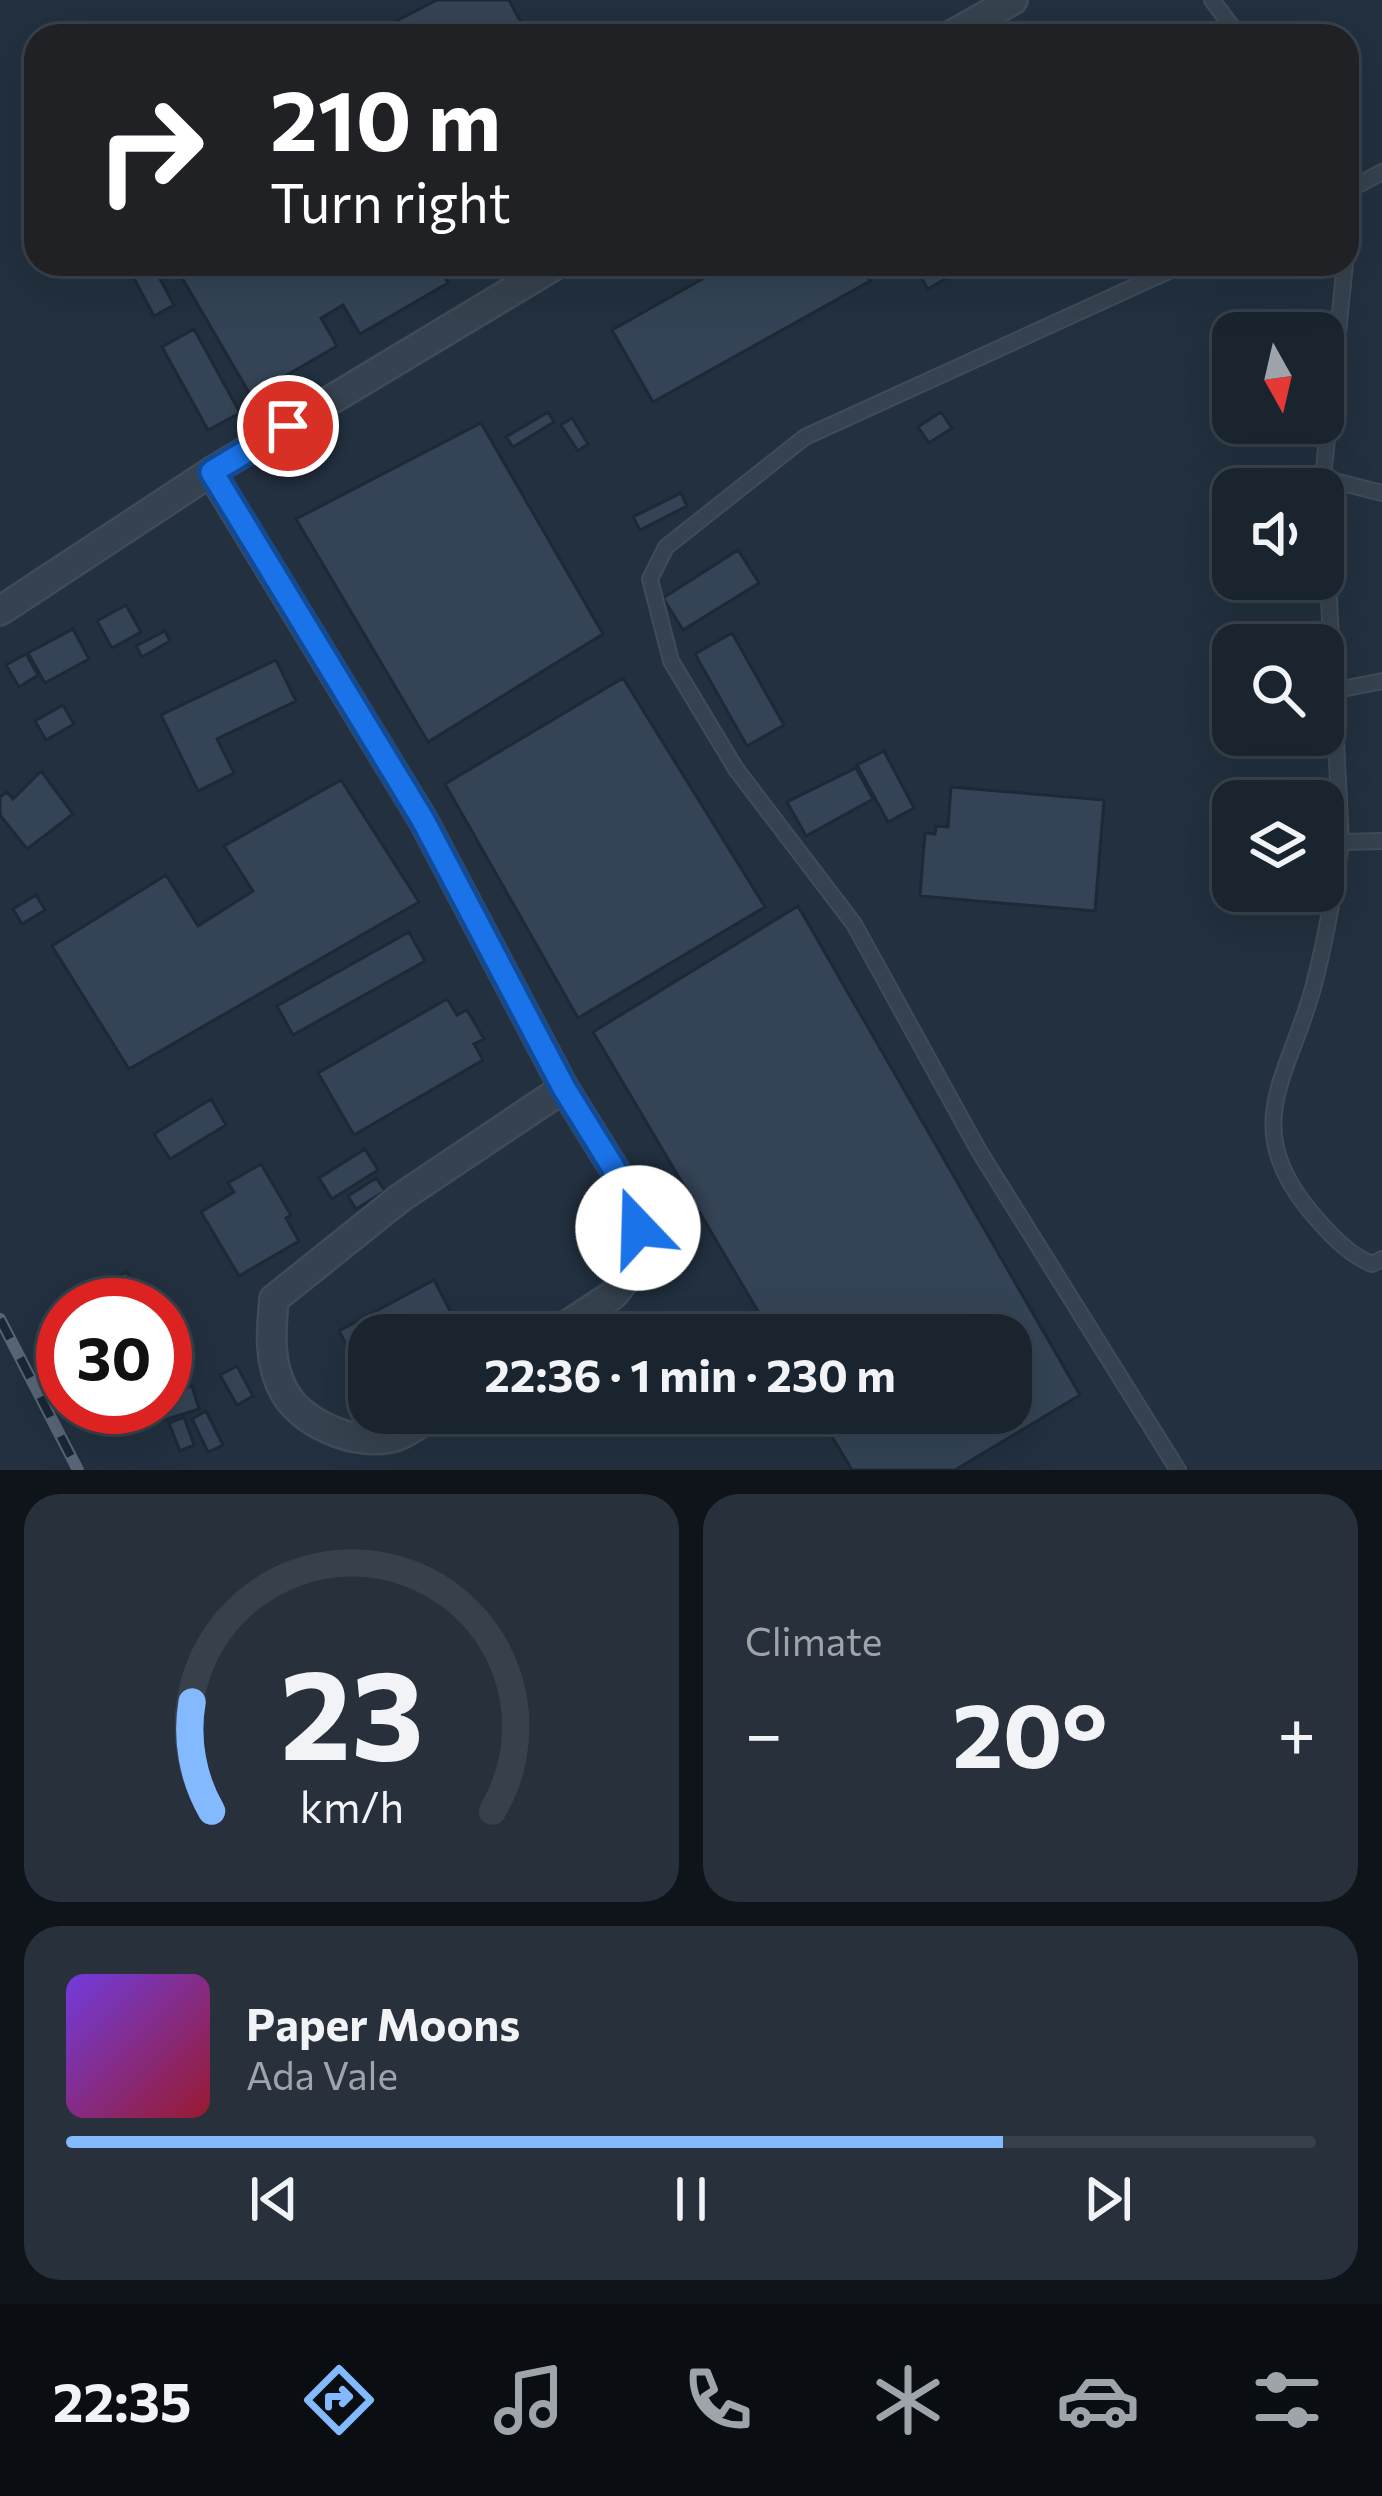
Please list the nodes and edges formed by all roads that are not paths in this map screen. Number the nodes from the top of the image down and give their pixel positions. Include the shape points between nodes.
1 (1013, 0) edge
2 (971, 24) edge
3 (536, 276) edge
4 (1158, 276) edge
5 (1344, 276) edge
6 (1324, 468) edge
7 (212, 472) junction
8 (1344, 483) edge
9 (1382, 493) edge
10 (0, 611) edge
11 (1382, 682) edge
12 (1344, 689) edge
13 (1382, 841) edge
14 (1344, 842) edge
15 (1327, 912) edge
16 (564, 1088) junction
17 (1382, 1259) edge
18 (583, 1314) edge
19 (402, 1434) edge
20 (1178, 1470) edge

1 - 2 street
3 - 7 street
4 - 20 lane via 805,436 666,547 650,579 671,661 736,769 854,925 979,1151
5 - 6 lane
7 - 10 street
7 - 16 street via 423,820
8 - 9 lane
11 - 12 lane
13 - 14 lane
15 - 17 lane via 1311,994 1277,1081 1272,1133 1283,1179 1324,1228 1360,1259
16 - 18 street via 624,1185 638,1228 636,1265
16 - 19 street via 400,1198 274,1299 270,1345 285,1395 320,1424 361,1440

